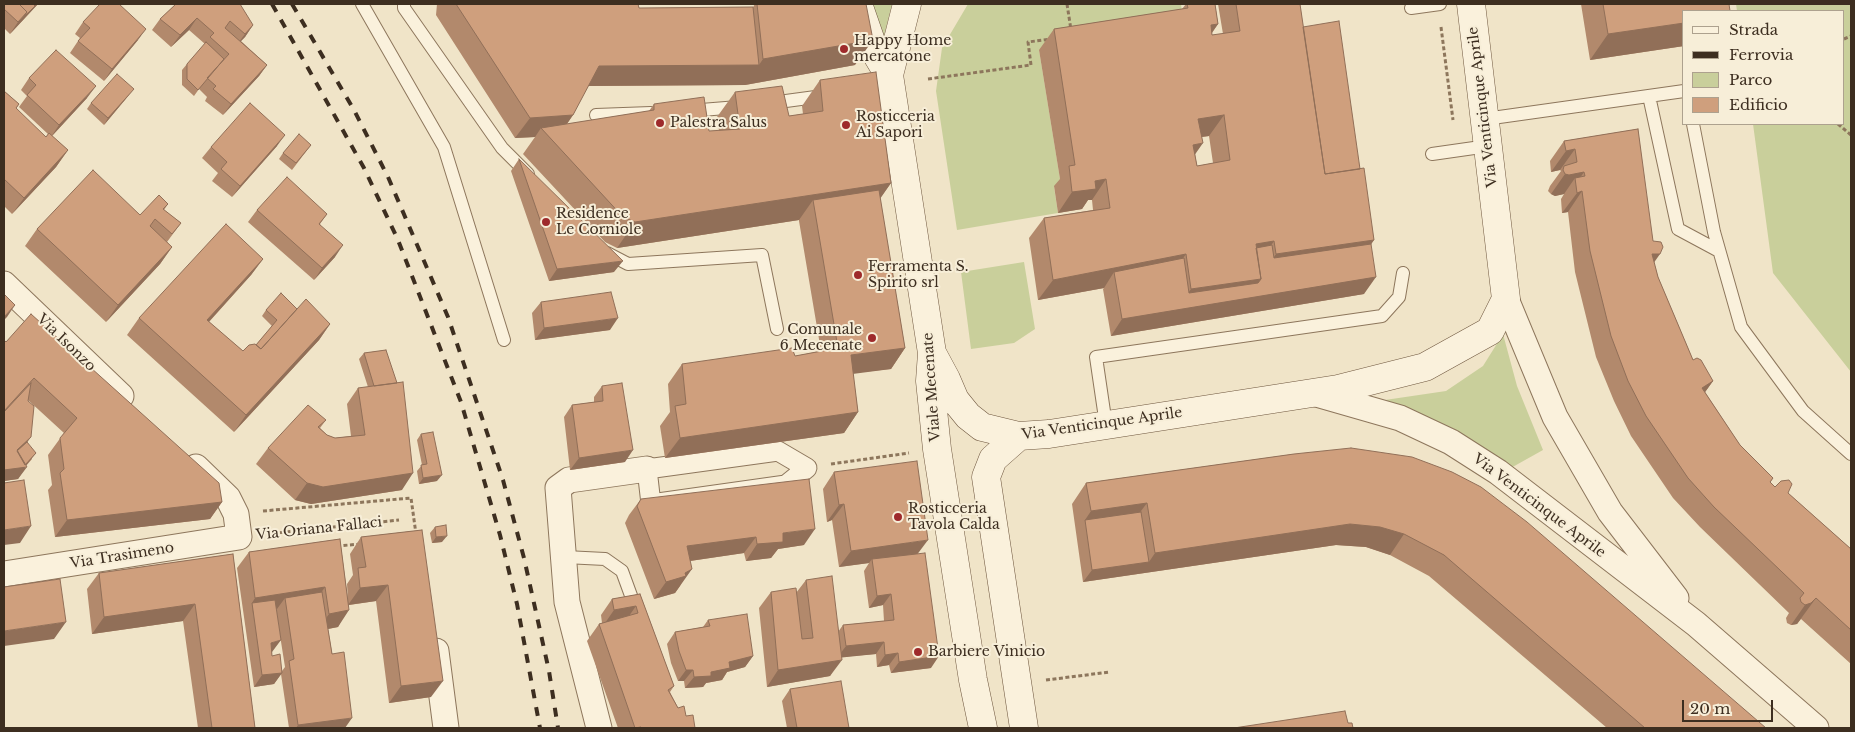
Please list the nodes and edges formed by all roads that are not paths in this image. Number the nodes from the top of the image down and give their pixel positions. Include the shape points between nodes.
1 (362, 4) edge
2 (404, 4) edge
3 (858, 4) edge
4 (907, 4) edge
5 (1439, 4) edge
6 (1471, 4) edge
7 (1411, 8) dead end
8 (886, 84) junction
9 (1682, 90) edge
10 (832, 95) edge
11 (1649, 96) junction
12 (596, 115) dead end
13 (1693, 125) edge
14 (1486, 133) junction
15 (1432, 154) dead end
16 (536, 183) edge
17 (598, 245) edge
18 (1719, 251) junction
19 (1403, 273) dead end
20 (4, 284) edge
21 (1506, 299) junction
22 (777, 328) dead end
23 (504, 340) dead end
24 (932, 353) junction
25 (1313, 393) junction
26 (141, 415) edge
27 (1106, 425) junction
28 (1019, 436) junction
29 (177, 450) edge
30 (1851, 454) edge
31 (647, 469) junction
32 (565, 557) junction
33 (4, 574) edge
34 (642, 622) edge
35 (1696, 624) junction
36 (433, 630) edge
37 (446, 728) edge
38 (599, 728) edge
39 (983, 728) edge
40 (1024, 728) edge
41 (1816, 728) edge

1 - 23 lane via 444,147
2 - 16 lane via 502,148
3 - 8 main road
4 - 8 main road
5 - 7 lane
6 - 14 main road, Via Venticinque Aprile
8 - 24 main road, Viale Mecenate
9 - 11 lane
10 - 12 lane via 705,111
11 - 14 lane
11 - 18 lane via 1678,229
13 - 18 lane
14 - 15 lane via 1457,150
14 - 21 main road, Via Venticinque Aprile
17 - 22 lane via 628,264 762,255
18 - 30 lane via 1741,327 1802,410
19 - 27 lane via 1399,297 1382,316 1096,357
20 - 26 street, Via Isonzo
21 - 25 main road, Via Venticinque Aprile via 1490,330 1425,366
21 - 35 street, Via Venticinque Aprile via 1555,417 1610,512
24 - 28 main road, Via Venticinque Aprile via 955,400 968,416 982,427
24 - 39 main road, Viale Mecenate via 930,381 937,449
25 - 27 main road, Via Venticinque Aprile
25 - 35 street, Via Venticinque Aprile via 1400,418 1451,442 1498,472
27 - 28 main road, Via Venticinque Aprile
28 - 40 main road via 993,459 986,477
29 - 33 street, Via Trasimeno via 228,498 237,526
31 - 31 street via 778,450 807,468 786,486 651,504
31 - 32 street via 569,480 558,488
32 - 34 lane via 605,559 622,570
32 - 38 street via 568,602
35 - 41 street, Via Venticinque Aprile
36 - 37 street

